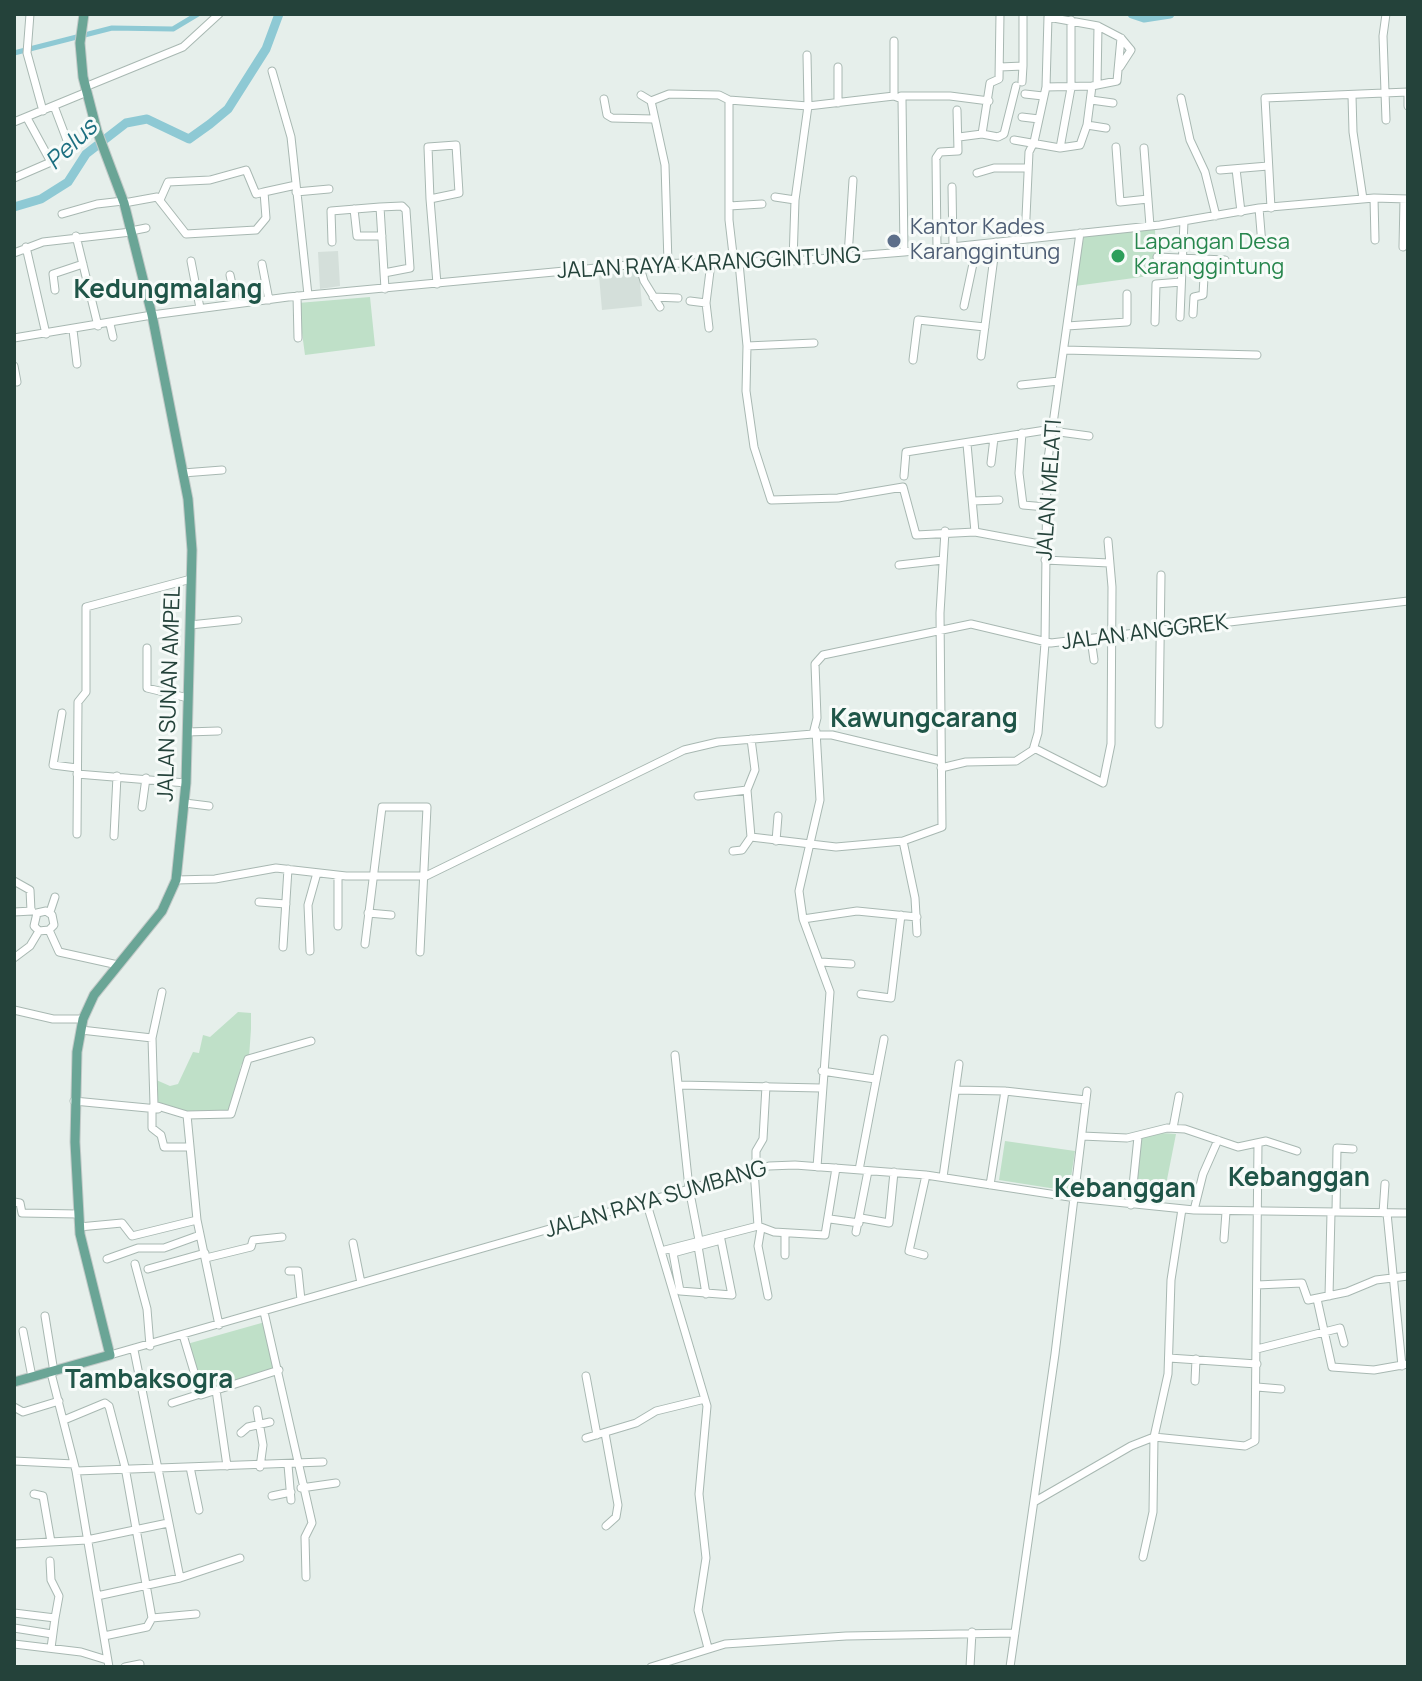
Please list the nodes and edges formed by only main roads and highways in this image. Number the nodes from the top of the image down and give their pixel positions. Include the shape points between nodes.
1 (84, 14) edge
2 (14, 1382) edge

1 - 2 main road, JALAN SUNAN AMPEL via 80,39 86,89 139,248 191,522 185,803 176,880 162,911 94,996 81,1030 74,1101 79,1227 110,1355

